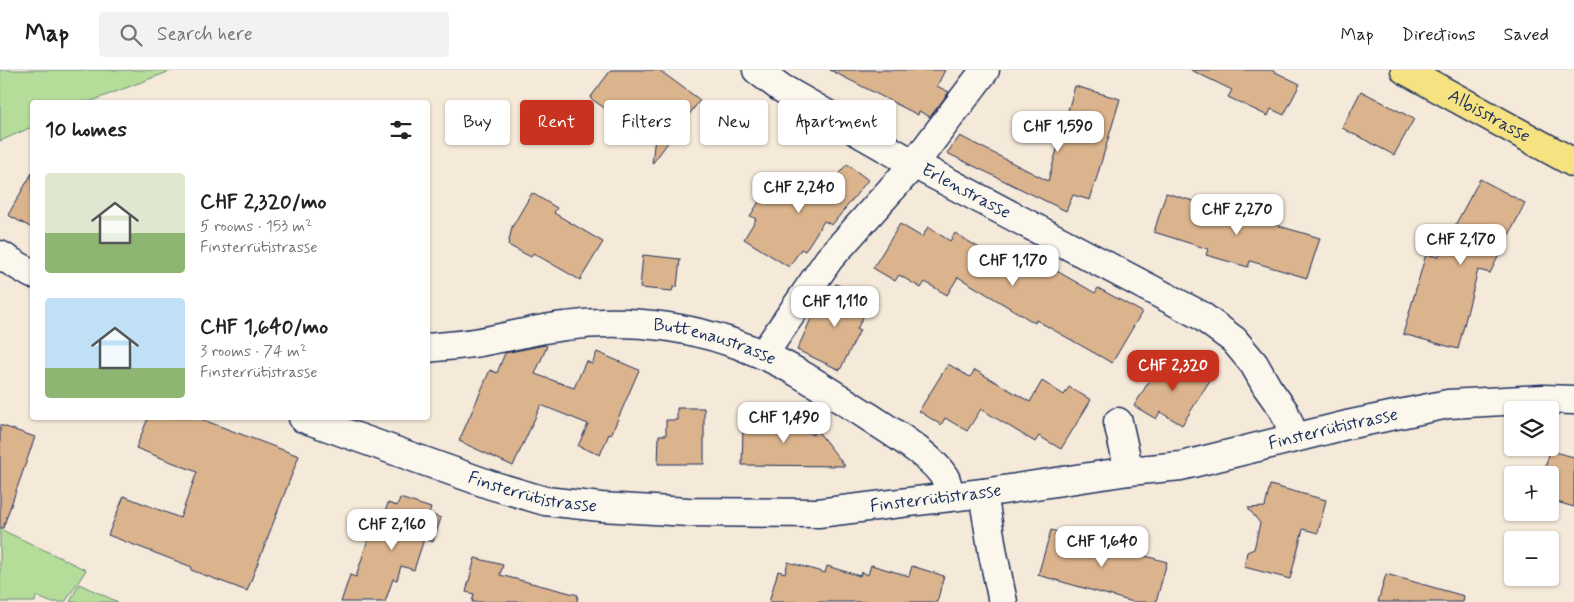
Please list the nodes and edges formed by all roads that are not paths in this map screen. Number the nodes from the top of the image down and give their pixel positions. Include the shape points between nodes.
1 (757, 70) edge
2 (985, 70) edge
3 (1405, 70) edge
4 (1574, 163) edge
5 (914, 164) junction
6 (0, 255) edge
7 (30, 273) edge
8 (430, 348) edge
9 (763, 355) junction
10 (1574, 400) edge
11 (310, 420) edge
12 (1118, 422) dead end
13 (1295, 438) junction
14 (1129, 471) junction
15 (983, 493) junction
16 (949, 496) junction
17 (1003, 602) edge

1 - 5 street, Erlenstrasse via 780,88
2 - 5 street
3 - 4 main road, Albisstrasse
5 - 9 street via 829,259
5 - 13 street, Erlenstrasse via 1200,315 1234,340 1254,364 1284,412
6 - 7 street
8 - 9 street, Buttenaustrasse via 566,326 625,322 678,328 726,339
9 - 16 street, Buttenaustrasse via 817,385 917,450 939,469 946,480
10 - 13 street, Finsterrütistrasse via 1448,404
11 - 16 street, Finsterrütistrasse via 545,501 689,512 818,514
12 - 14 street
13 - 14 street, Finsterrütistrasse via 1181,466
14 - 15 street, Finsterrütistrasse
15 - 16 street, Finsterrütistrasse
15 - 17 street

